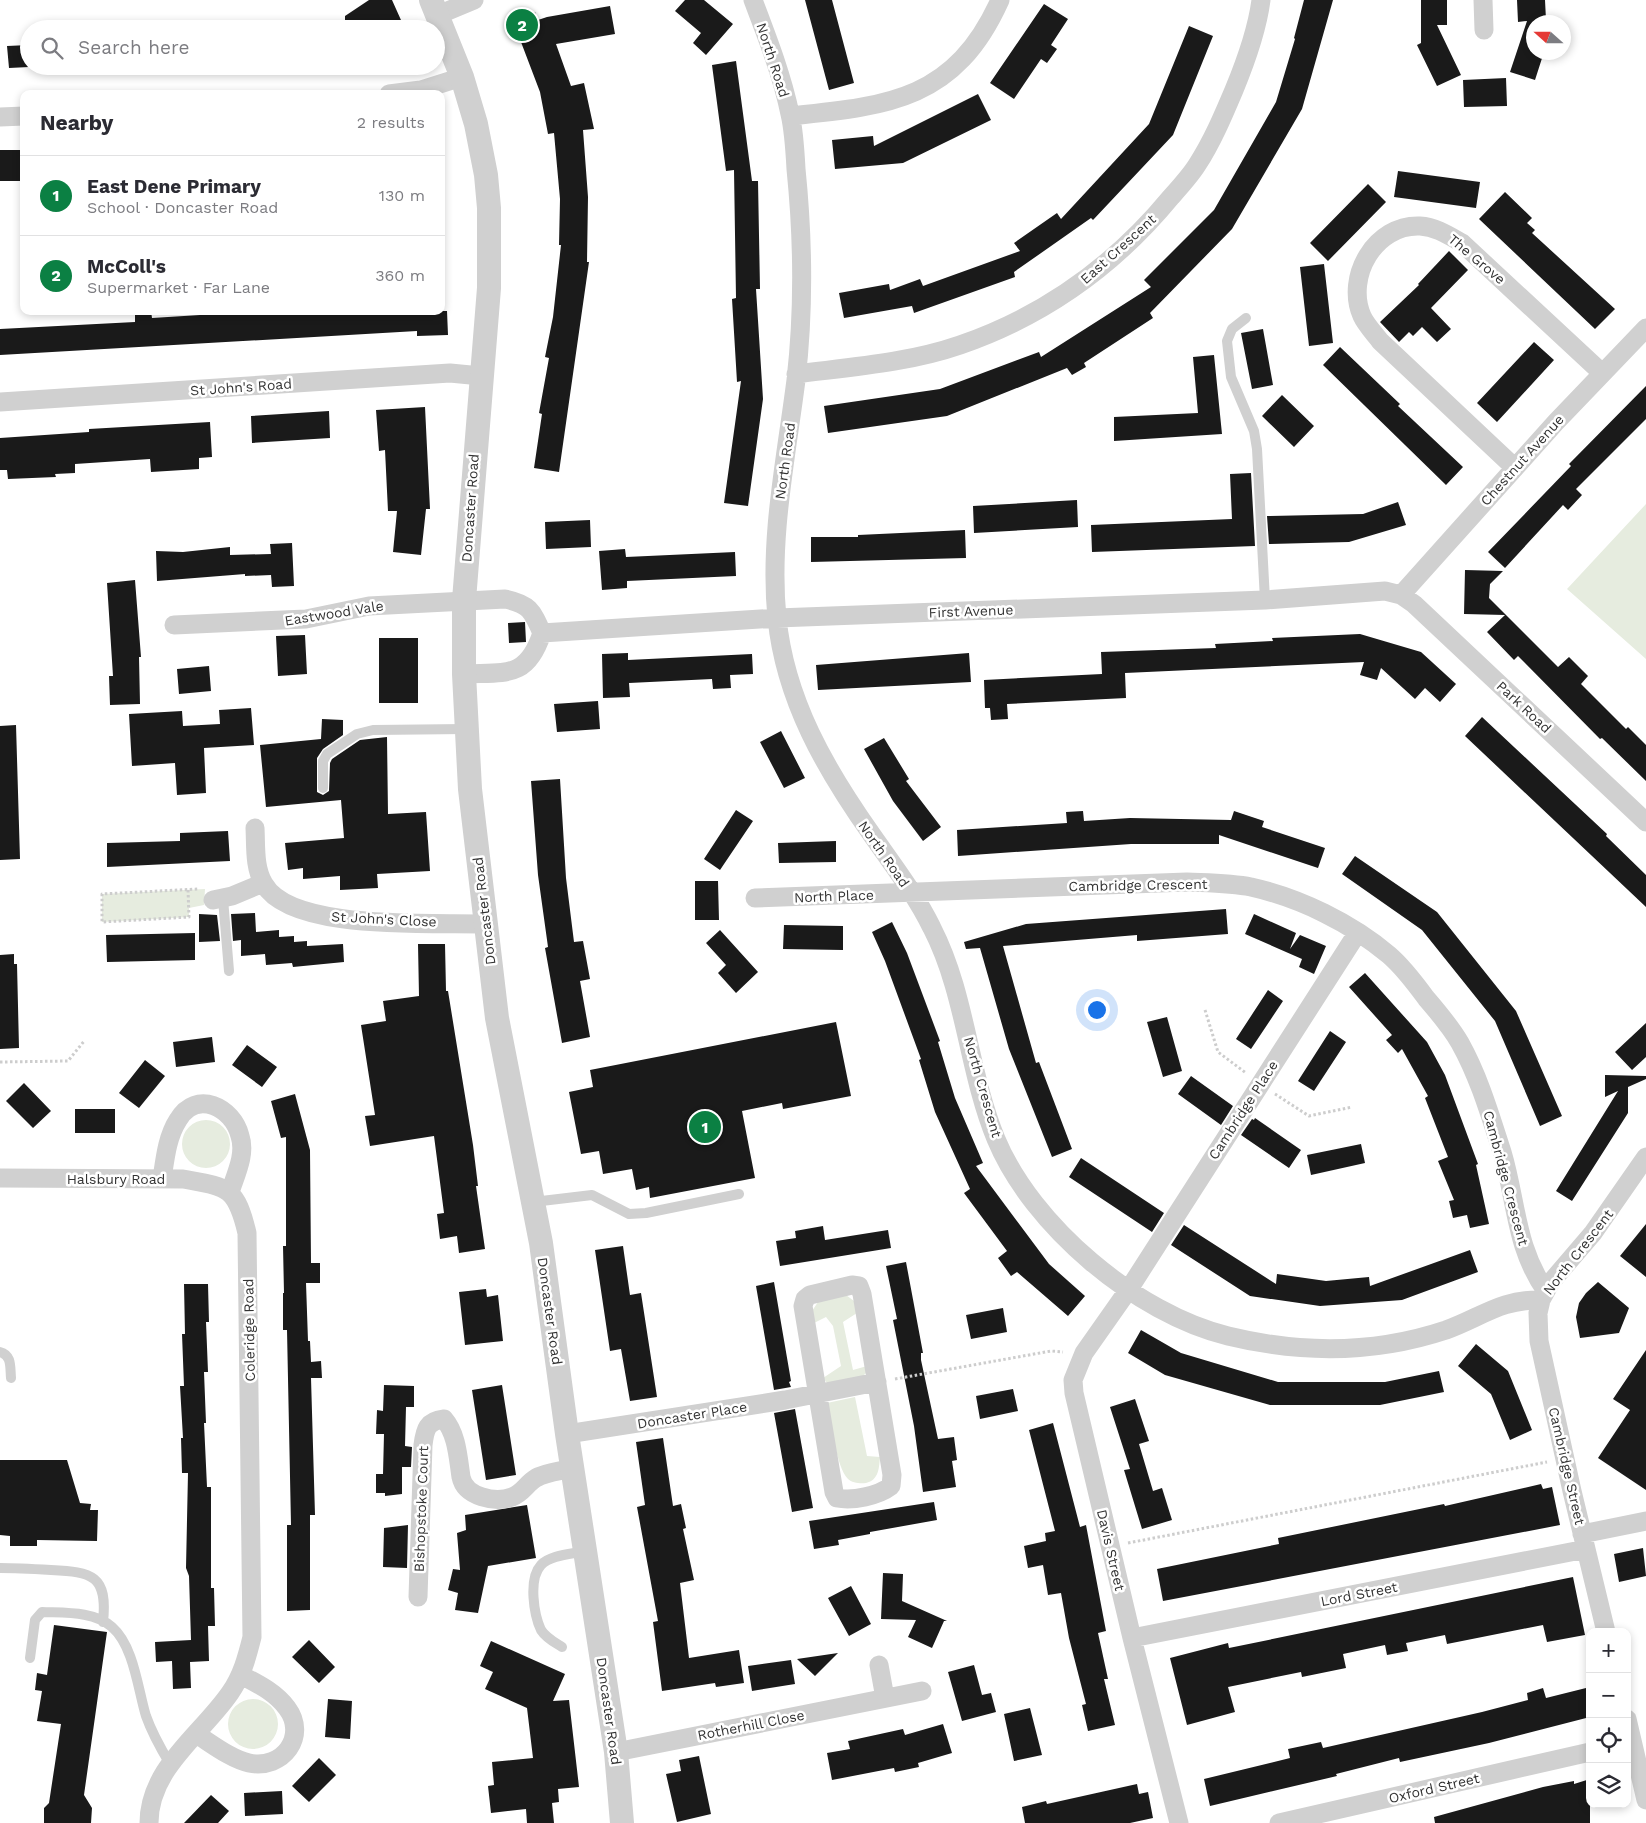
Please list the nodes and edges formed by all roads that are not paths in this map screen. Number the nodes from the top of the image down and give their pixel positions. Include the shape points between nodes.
1 (474, 0) edge
2 (753, 0) edge
3 (1000, 0) edge
4 (1261, 0) edge
5 (1483, 0) edge
6 (435, 7) edge
7 (440, 20) edge
8 (1484, 30) dead end
9 (445, 33) edge
10 (462, 76) junction
11 (421, 90) edge
12 (20, 116) edge
13 (791, 116) junction
14 (0, 117) edge
15 (1246, 318) dead end
16 (1646, 328) edge
17 (1602, 373) junction
18 (796, 374) junction
19 (481, 376) junction
20 (0, 402) edge
21 (1515, 468) junction
22 (1400, 594) junction
23 (464, 600) junction
24 (1265, 600) junction
25 (777, 618) junction
26 (174, 625) dead end
27 (542, 633) junction
28 (464, 674) junction
29 (466, 729) junction
30 (323, 788) dead end
31 (1646, 822) edge
32 (255, 828) dead end
33 (263, 883) junction
34 (912, 894) junction
35 (755, 898) dead end
36 (218, 900) joint
37 (485, 924) junction
38 (1358, 932) junction
39 (229, 971) dead end
40 (1646, 1157) edge
41 (0, 1178) edge
42 (162, 1179) junction
43 (230, 1192) junction
44 (739, 1194) dead end
45 (532, 1203) junction
46 (1129, 1289) junction
47 (1543, 1296) junction
48 (0, 1352) edge
49 (11, 1378) dead end
50 (877, 1382) junction
51 (817, 1394) junction
52 (567, 1434) junction
53 (573, 1468) junction
54 (1646, 1521) edge
55 (1584, 1541) junction
56 (586, 1550) junction
57 (0, 1568) edge
58 (418, 1597) dead end
59 (102, 1622) junction
60 (1605, 1628) edge
61 (1132, 1638) junction
62 (562, 1647) dead end
63 (30, 1658) dead end
64 (879, 1665) dead end
65 (241, 1675) junction
66 (922, 1691) dead end
67 (885, 1698) junction
68 (196, 1734) junction
69 (1635, 1742) edge
70 (616, 1752) junction
71 (1586, 1753) edge
72 (170, 1764) junction
73 (1646, 1800) edge
74 (149, 1823) edge
75 (622, 1823) edge
76 (1179, 1823) edge
77 (1279, 1823) edge

1 - 6 street
2 - 13 street, North Road
3 - 13 street via 978,39 941,79 878,105
4 - 18 street, East Crescent via 1253,40 1239,79 1197,166 1162,208 1107,263 1047,306 959,345 911,357
5 - 8 street
6 - 7 street, Doncaster Road
9 - 10 street, Doncaster Road
10 - 11 street
10 - 19 street, Doncaster Road via 476,124 489,208 489,288
12 - 14 street
13 - 18 street, North Road via 802,222
15 - 24 lane via 1232,329 1227,341 1231,377 1254,431 1257,449
16 - 17 street, Chestnut Avenue
17 - 21 street, Chestnut Avenue
17 - 21 street, The Grove via 1462,243 1441,230 1419,226 1399,230 1381,239 1359,271 1362,316 1380,341
18 - 25 street, North Road via 778,510
19 - 20 street, St John's Road via 450,374
19 - 23 street, Doncaster Road
21 - 22 street, Chestnut Avenue
22 - 24 street, First Avenue via 1385,591
22 - 31 street, Park Road
23 - 26 street, Eastwood Vale via 369,606 306,620
23 - 27 street via 505,599 524,603
23 - 28 street, Doncaster Road
24 - 25 street, First Avenue
25 - 27 street, First Avenue
25 - 34 street, North Road via 787,671 805,725 855,811
27 - 28 street via 536,650 525,665 510,672
28 - 29 street, Doncaster Road
29 - 30 lane via 373,730 356,734 327,754 323,761
29 - 37 street, Doncaster Road
32 - 33 street via 258,869
33 - 36 street
33 - 37 street, St John's Close via 282,902 319,916 348,920
34 - 35 street, North Place
34 - 38 street, Cambridge Crescent via 1143,882 1219,883 1285,896
34 - 46 street, North Crescent via 945,955 985,1105 1011,1167 1029,1196 1055,1226 1090,1260
36 - 39 lane
37 - 45 street, Doncaster Road via 498,1018
38 - 46 street, Cambridge Place
38 - 47 street, Cambridge Crescent via 1390,956 1460,1042 1475,1072 1502,1154 1521,1238
40 - 47 street, North Crescent via 1598,1227
41 - 42 street, Halsbury Road
42 - 43 street, Halsbury Road via 183,1179
42 - 43 street via 171,1134 179,1118 191,1108 203,1104 216,1105 226,1112 241,1136 240,1164
43 - 65 street, Coleridge Road via 243,1216 248,1254 252,1637
44 - 45 lane via 629,1214 592,1195
45 - 52 street, Doncaster Road via 541,1243
46 - 47 street, North Crescent via 1191,1324 1223,1335 1268,1344 1338,1350 1409,1341 1459,1325 1502,1304
46 - 61 street, Davis Street via 1084,1353 1074,1380 1074,1393
47 - 55 street, Cambridge Street via 1538,1313 1539,1341
48 - 49 lane via 10,1359
50 - 51 street, Doncaster Place
50 - 51 street via 862,1294 859,1286 852,1285 805,1299 803,1306
50 - 51 street via 892,1475 891,1486 883,1492 837,1498
51 - 52 street, Doncaster Place
52 - 53 street, Doncaster Road
53 - 56 street, Doncaster Road
53 - 58 street, Bishopstoke Court via 536,1478 513,1497 496,1500 482,1496 468,1490 462,1482 452,1428 444,1418 433,1420 425,1428 422,1445
54 - 55 street, Lord Street
55 - 60 street, Cambridge Street
55 - 61 street, Lord Street
56 - 62 lane via 553,1558 541,1565 535,1578 536,1614 542,1631
56 - 70 street, Doncaster Road
57 - 59 lane via 82,1572 98,1582 105,1600
59 - 63 lane via 71,1613 42,1612 35,1620
59 - 72 lane via 113,1628 124,1644 146,1715
61 - 76 street, Davis Street
64 - 67 street
65 - 68 street, Coleridge Road
65 - 68 street via 275,1694 295,1722 294,1736 282,1758 248,1763
66 - 67 street, Rotherhill Close
67 - 70 street, Rotherhill Close
68 - 72 street, Coleridge Road
69 - 73 street
70 - 75 street, Doncaster Road
71 - 77 street, Oxford Street
72 - 74 street, Coleridge Road via 157,1784

